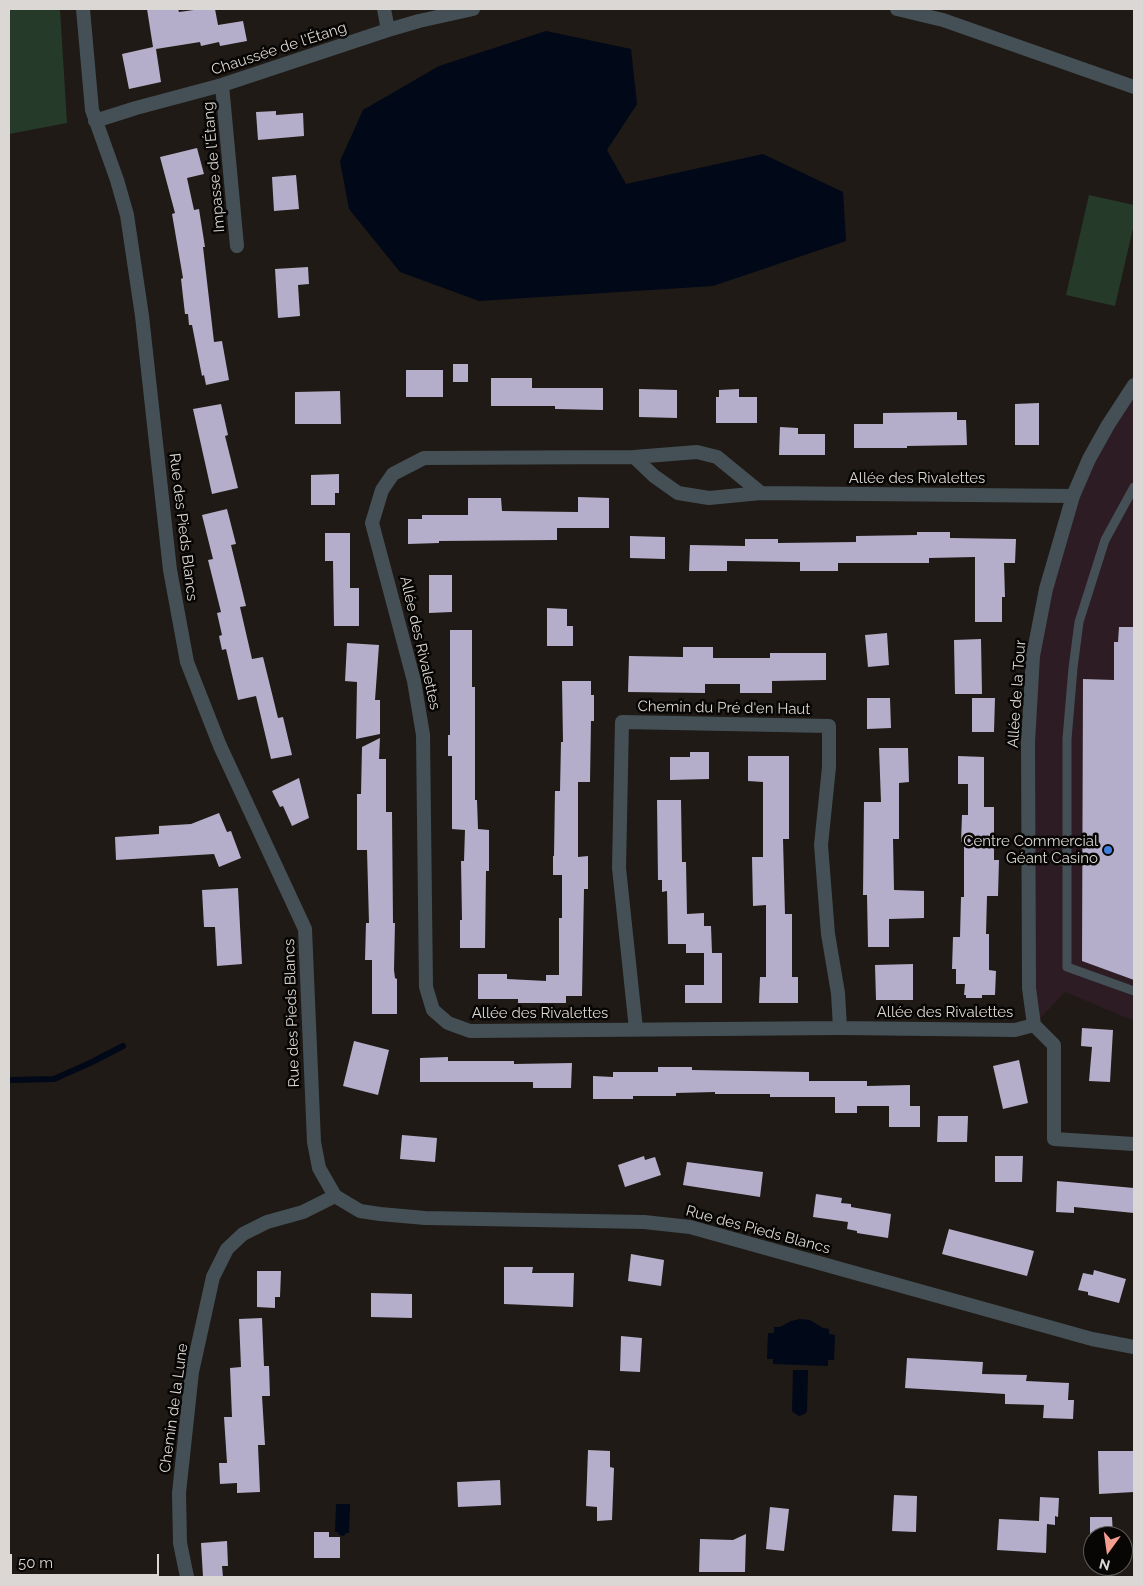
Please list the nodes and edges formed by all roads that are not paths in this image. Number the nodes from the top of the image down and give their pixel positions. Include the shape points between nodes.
1 (83, 9) edge
2 (384, 9) edge
3 (473, 9) edge
4 (896, 9) edge
5 (945, 14) edge
6 (388, 30) junction
7 (222, 85) junction
8 (1134, 87) edge
9 (95, 121) junction
10 (237, 246) dead end
11 (1134, 385) edge
12 (634, 457) junction
13 (1134, 487) edge
14 (761, 494) junction
15 (1072, 496) junction
16 (1134, 991) edge
17 (1034, 1025) junction
18 (840, 1028) junction
19 (636, 1029) junction
20 (1134, 1144) edge
21 (335, 1196) junction
22 (1134, 1347) edge
23 (186, 1577) edge

1 - 9 street, Rue des Pieds Blancs
2 - 6 street
3 - 6 street, Chaussée de l'Étang
4 - 5 street
5 - 8 street
6 - 7 street, Chaussée de l'Étang
7 - 9 street, Chaussée de l'Étang
7 - 10 street, Impasse de l'Étang
9 - 21 street, Rue des Pieds Blancs via 127,215 143,325 170,570 187,662 220,746 305,929 314,1142 319,1168
11 - 15 street, Allée de la Tour via 1089,459
12 - 14 street, Allée des Rivalettes via 678,493 709,498
12 - 14 street, Allée des Rivalettes via 697,452 716,457
12 - 19 street, Allée des Rivalettes via 424,458 394,474 382,490 372,523 414,681 423,735 426,987 433,1010 448,1023 470,1031
13 - 16 lane via 1104,540 1079,622 1067,740 1067,967
14 - 15 street, Allée des Rivalettes
15 - 17 street, Allée de la Tour via 1046,589 1033,656 1028,762 1029,988
17 - 18 street, Allée des Rivalettes via 1015,1030
17 - 20 street, Allée des Rivalettes via 1054,1045 1054,1139
18 - 19 street, Allée des Rivalettes
18 - 19 street, Chemin du Pré d'en Haut via 821,845 829,767 829,726 622,722 619,868
21 - 22 street, Rue des Pieds Blancs via 360,1211 425,1218 644,1222 690,1227 1092,1339
21 - 23 street, Chemin de la Lune via 303,1212 267,1222 243,1234 226,1249 213,1277 192,1372 179,1493 180,1543

